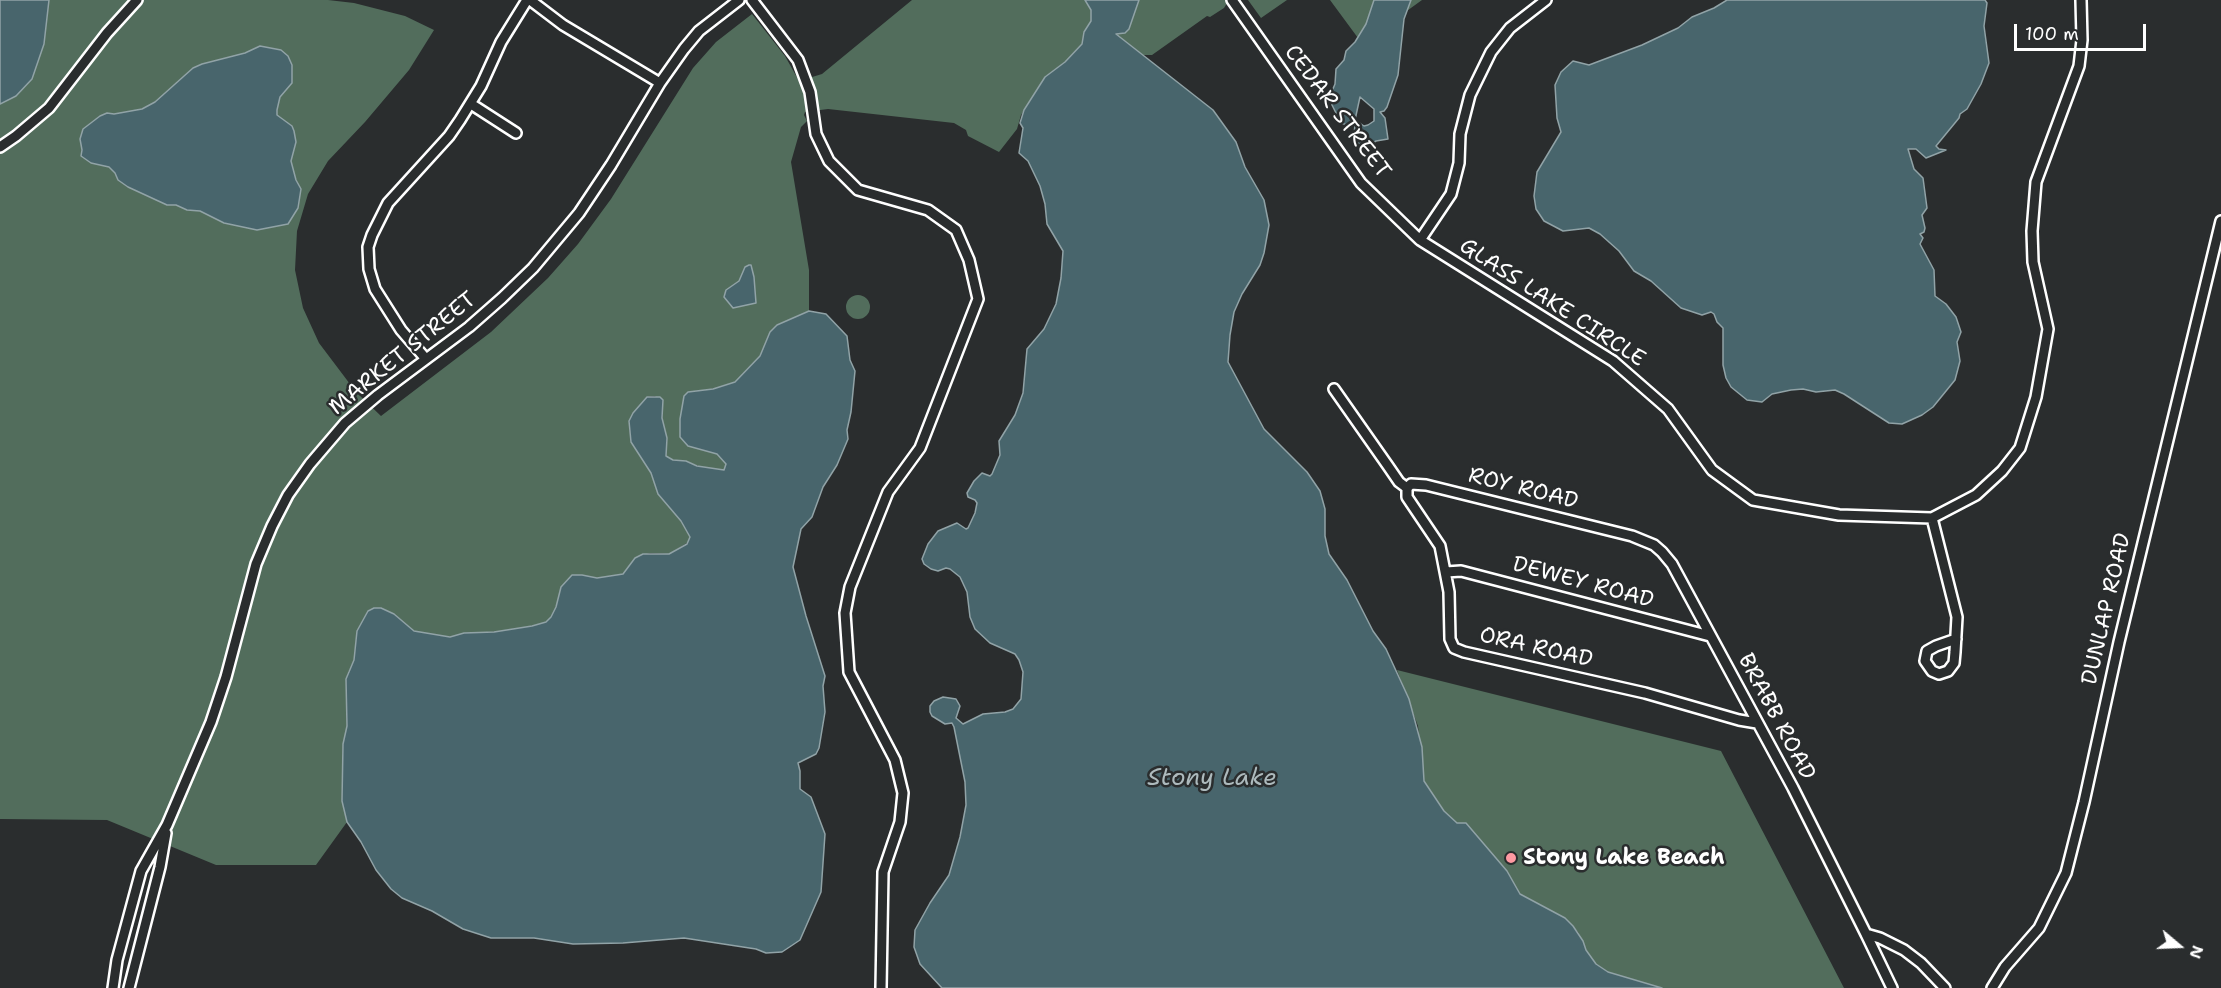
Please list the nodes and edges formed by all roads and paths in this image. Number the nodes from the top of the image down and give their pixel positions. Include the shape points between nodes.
1 (137, 0) edge
2 (528, 0) edge
3 (739, 0) edge
4 (752, 0) edge
5 (1232, 0) edge
6 (1546, 0) edge
7 (2081, 0) edge
8 (660, 83) junction
9 (471, 104) junction
10 (516, 133) dead end
11 (0, 147) edge
12 (2221, 221) edge
13 (1420, 240) junction
14 (426, 359) junction
15 (1334, 389) dead end
16 (1407, 488) junction
17 (1932, 518) junction
18 (1632, 536) joint
19 (1446, 572) junction
20 (1710, 636) junction
21 (1956, 639) dead end
22 (1757, 723) junction
23 (167, 825) junction
24 (1866, 934) junction
25 (112, 988) edge
26 (129, 988) edge
27 (881, 988) edge
28 (1892, 988) edge
29 (1945, 988) edge
30 (1992, 988) edge

1 - 11 street via 106,33 49,108
2 - 8 street
2 - 9 street via 501,42
3 - 8 street, MARKET STREET via 699,31
4 - 27 street via 798,60 810,92 816,134 830,161 858,190 928,210 956,230 969,260 978,299 920,448 888,492 849,587 845,613 849,672 895,760 903,793 900,822 883,872
5 - 13 street, CEDAR STREET via 1361,183
6 - 13 street via 1510,28 1491,52 1470,96 1451,194
7 - 17 street, GLASS LAKE CIRCLE via 2079,66 2036,182 2033,262 2048,329 2036,397 2020,448 2002,471 1976,495
8 - 14 street, MARKET STREET via 579,213 549,250 502,298
9 - 10 street
9 - 14 street via 449,136 388,203 369,247 375,289 401,330
12 - 30 street, DUNLAP ROAD via 2066,873 2039,928
13 - 17 street, GLASS LAKE CIRCLE via 1613,361 1668,409 1712,470 1753,500 1839,516
14 - 23 street, MARKET STREET via 345,423 299,478 280,509 256,564 211,722
15 - 16 street, ORA ROAD
16 - 18 street, ROY ROAD via 1414,483 1425,485
16 - 19 street, ORA ROAD via 1407,497 1440,546
17 - 21 street via 1957,617
18 - 20 street, BRABB ROAD via 1654,545 1672,564
19 - 20 street, DEWEY ROAD via 1461,571
19 - 22 street, ORA ROAD via 1450,639 1454,648
20 - 22 street, BRABB ROAD
22 - 24 street, BRABB ROAD
23 - 25 street, MARKET STREET via 141,871
23 - 26 street, MARKET STREET
24 - 28 street, BRABB ROAD
24 - 29 street via 1904,950

